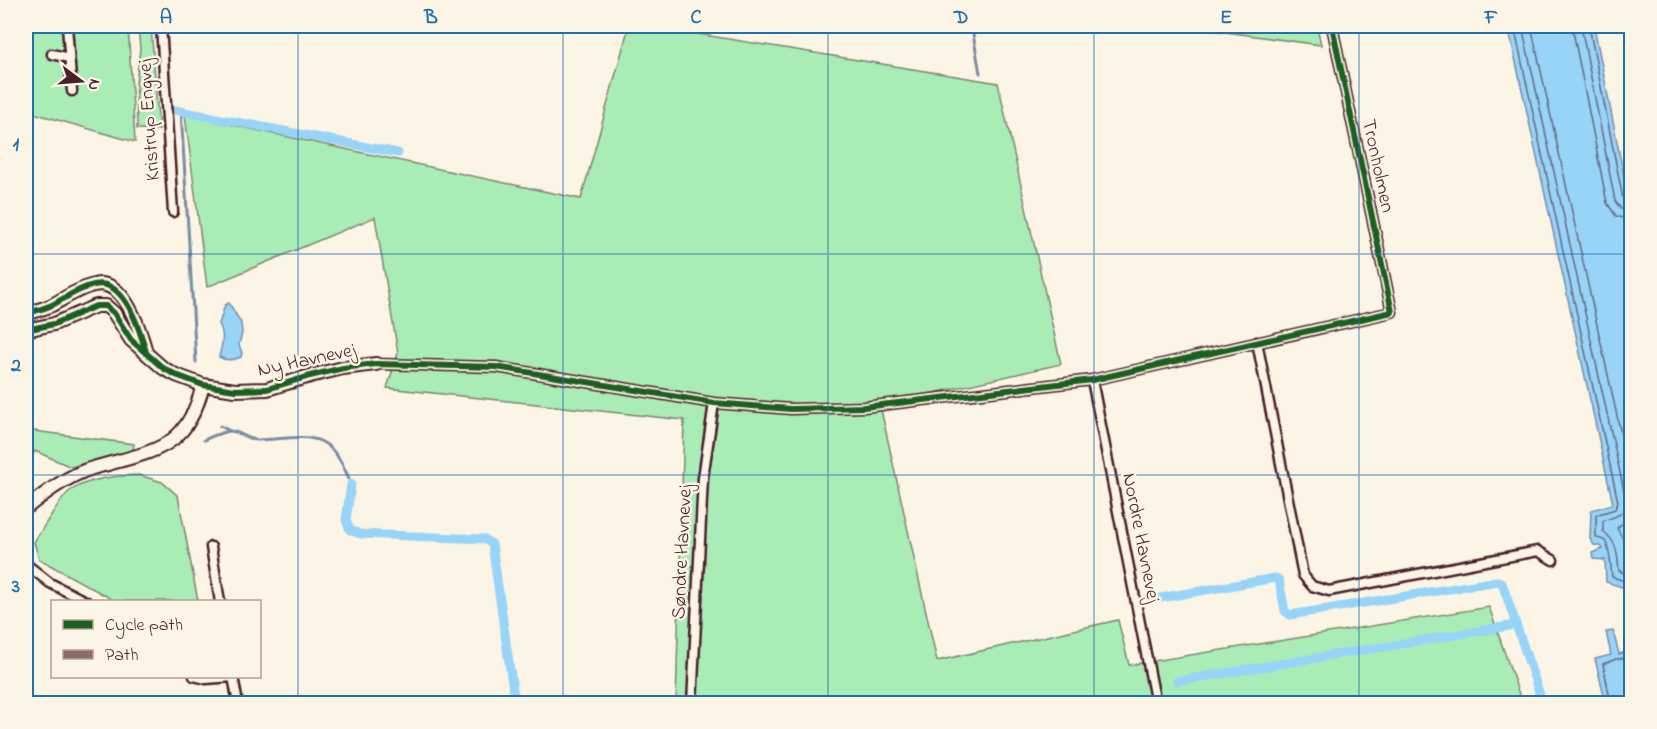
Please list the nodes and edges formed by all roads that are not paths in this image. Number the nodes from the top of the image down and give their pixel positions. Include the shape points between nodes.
1 (67, 26) edge
2 (161, 26) edge
3 (1332, 26) edge
4 (52, 54) dead end
5 (69, 58) junction
6 (72, 90) dead end
7 (173, 213) dead end
8 (26, 314) edge
9 (26, 330) edge
10 (1257, 342) junction
11 (146, 352) junction
12 (376, 364) joint
13 (1092, 380) junction
14 (203, 385) junction
15 (714, 403) junction
16 (26, 508) edge
17 (211, 547) dead end
18 (1553, 560) dead end
19 (26, 564) edge
20 (83, 600) edge
21 (220, 600) edge
22 (202, 678) edge
23 (220, 678) edge
24 (233, 678) edge
25 (238, 704) edge
26 (692, 704) edge
27 (1156, 704) edge

1 - 5 street
2 - 7 street, Kristrup Engvej
3 - 10 street, Tronholmen via 1392,312
4 - 5 street
5 - 6 street
8 - 11 street via 94,285 107,284 122,295 140,330
9 - 11 street, Ny Havnevej via 54,324 101,305 111,309 131,339
10 - 13 street
10 - 18 street via 1303,575 1312,586 1329,591 1538,551
11 - 14 street, Ny Havnevej via 163,368
12 - 14 street, Ny Havnevej via 321,373 267,389
12 - 15 street via 496,367
13 - 15 street via 864,407 791,409
13 - 27 street, Nordre Havnevej
14 - 16 street via 194,413 168,443 150,453 86,470
15 - 26 street, Søndre Havnevej via 703,478
17 - 21 street
19 - 20 street via 50,583
22 - 23 street
24 - 25 street

